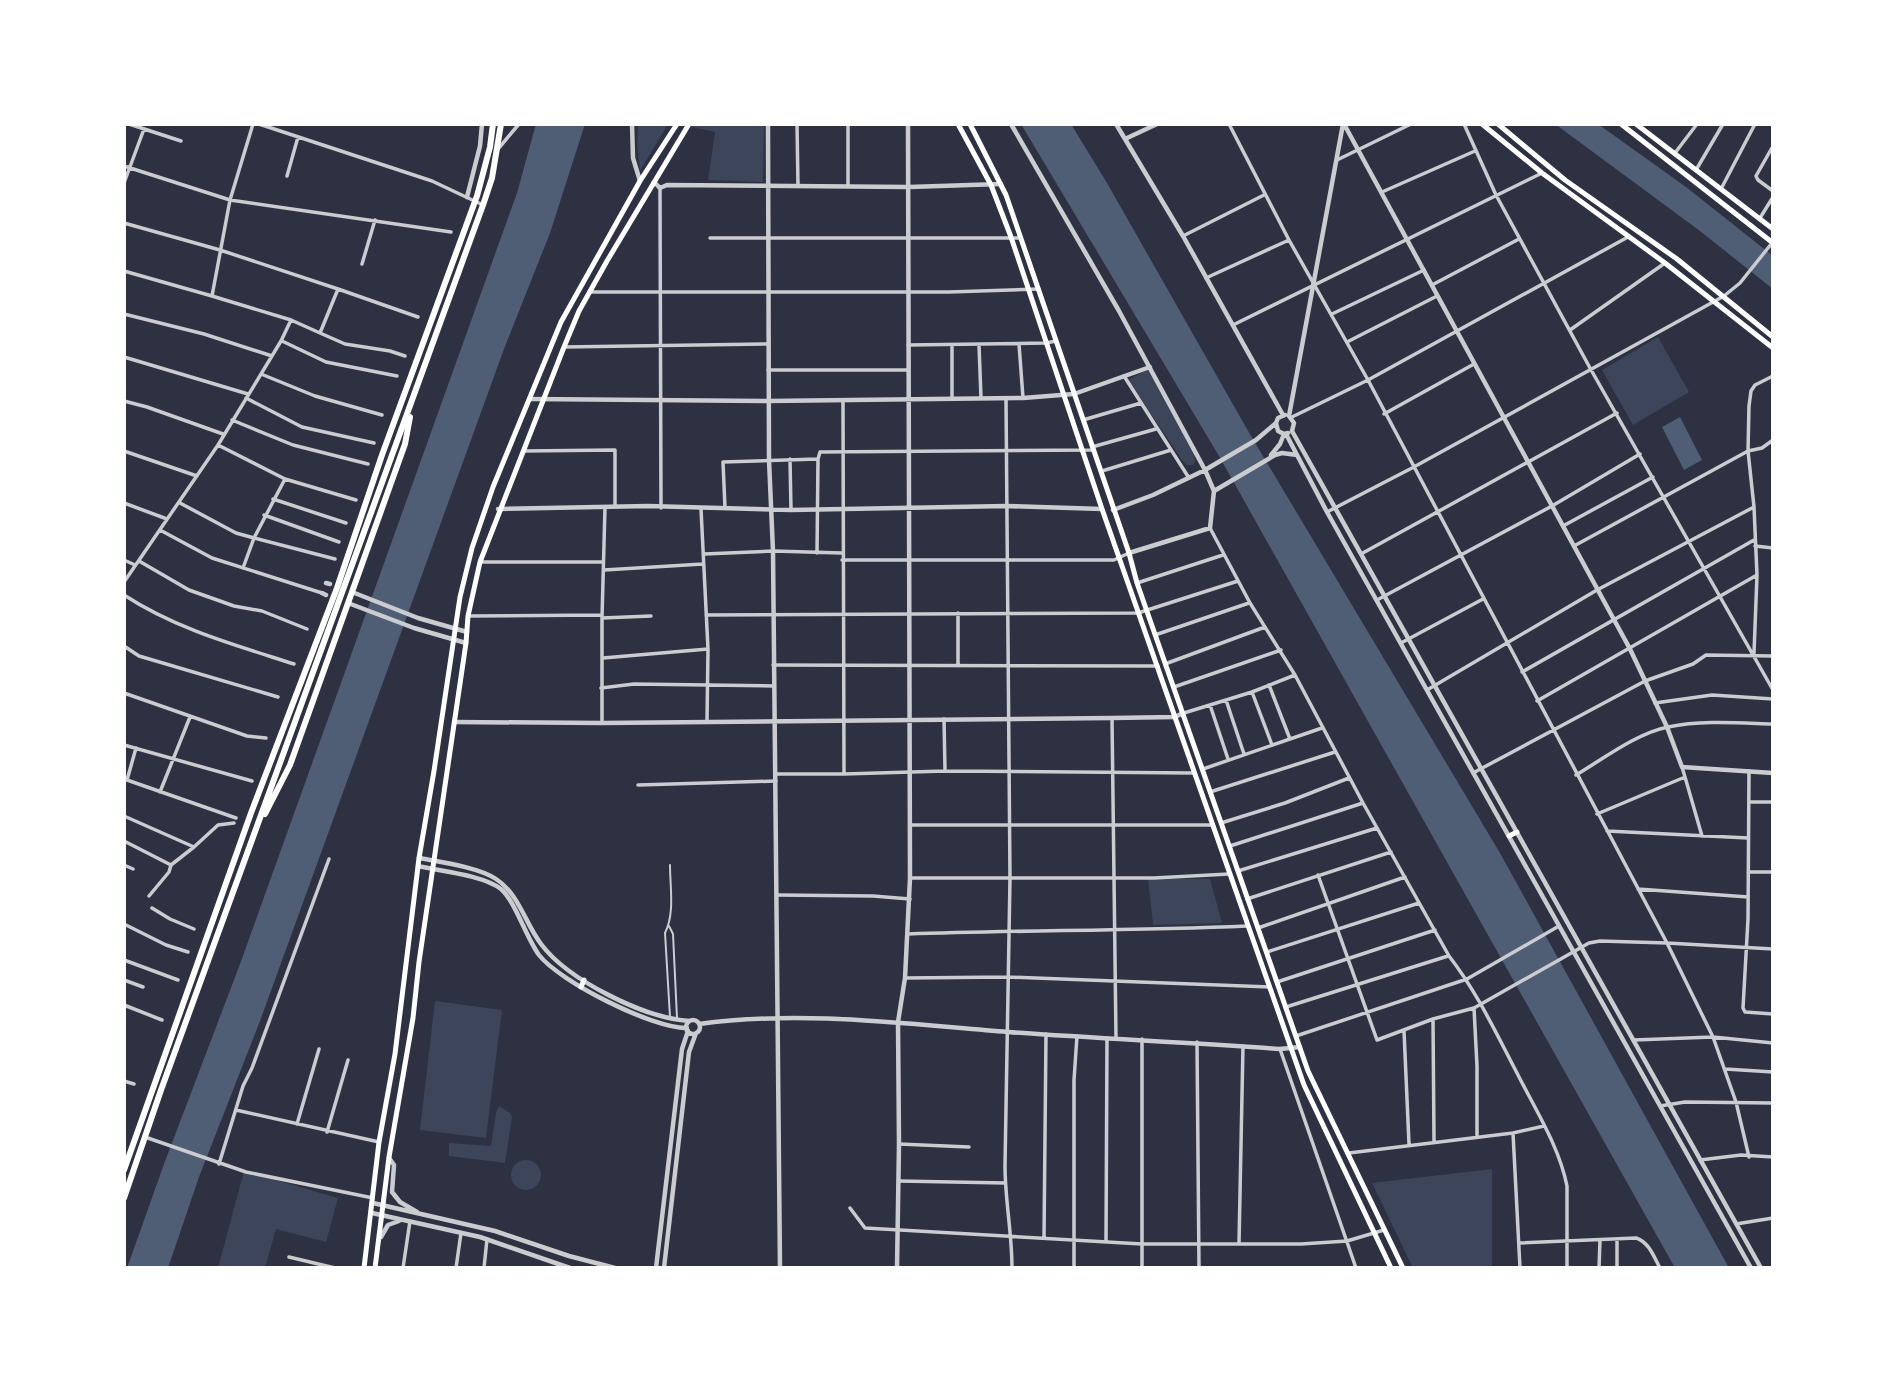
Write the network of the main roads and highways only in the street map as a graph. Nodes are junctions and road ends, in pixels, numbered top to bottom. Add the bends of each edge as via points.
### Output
1 (493, 124) edge
2 (501, 124) edge
3 (677, 124) edge
4 (689, 124) edge
5 (958, 124) edge
6 (970, 124) edge
7 (1482, 124) edge
8 (1498, 124) edge
9 (1621, 124) edge
10 (1636, 124) edge
11 (1773, 229) edge
12 (1772, 243) edge
13 (1773, 337) edge
14 (1773, 348) edge
15 (412, 405) junction
16 (256, 830) junction
17 (1517, 832) road end
18 (1509, 836) road end
19 (584, 980) road end
20 (581, 987) road end
21 (157, 1088) junction
22 (124, 1170) edge
23 (124, 1198) edge
24 (364, 1268) edge
25 (374, 1268) edge
26 (1391, 1268) edge
27 (1403, 1268) edge

1 - 21 highway via 485,173 337,588 271,757
2 - 15 highway via 492,178
3 - 24 main road via 561,322 472,548 460,597 419,858
4 - 25 main road via 590,292 564,346 480,562 468,616 414,1018
5 - 26 main road via 991,185 1011,237 1101,509 1304,1085
6 - 27 main road via 1002,184 1022,238 1137,583 1316,1091
7 - 14 main road
8 - 13 main road
9 - 12 main road
10 - 11 main road
15 - 16 highway
15 - 16 highway via 405,444 290,765
16 - 21 highway
17 - 18 main road
19 - 20 main road
21 - 22 highway
21 - 23 highway via 149,1138

